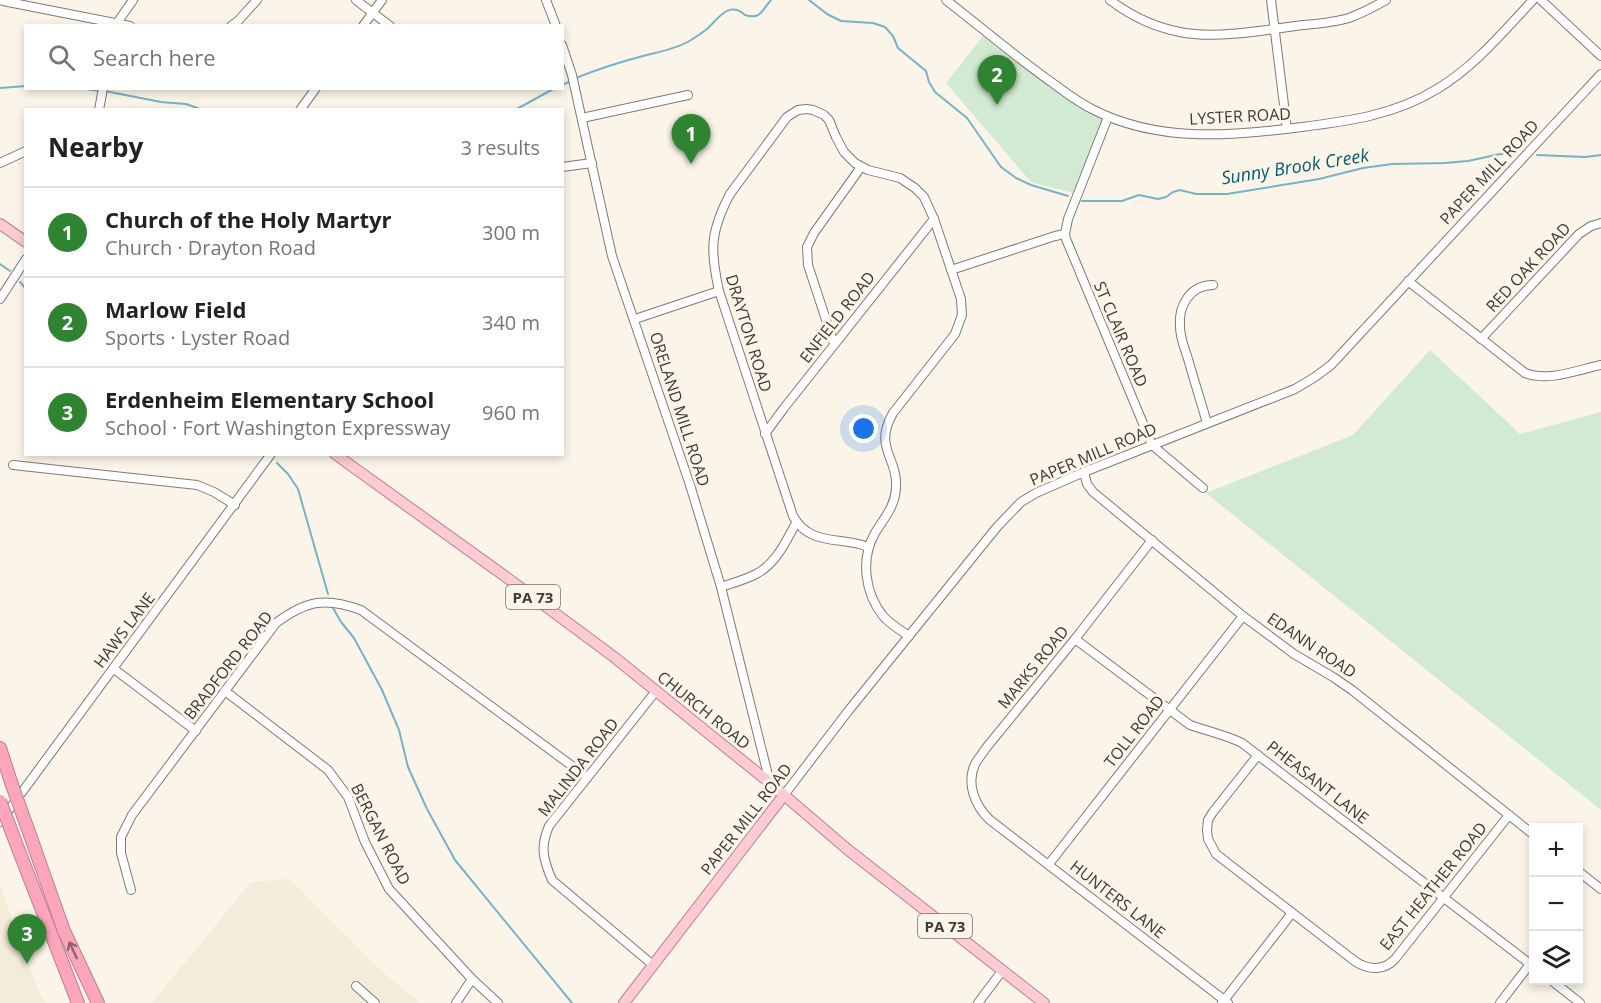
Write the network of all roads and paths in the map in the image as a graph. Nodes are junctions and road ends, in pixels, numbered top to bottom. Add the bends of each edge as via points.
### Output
1 (133, 0) edge
2 (257, 0) edge
3 (356, 0) edge
4 (382, 0) edge
5 (546, 0) edge
6 (946, 0) edge
7 (1110, 0) edge
8 (1271, 0) edge
9 (1386, 0) edge
10 (1533, 0) edge
11 (1541, 0) edge
12 (2, 2) edge
13 (373, 12) junction
14 (234, 23) edge
15 (116, 24) edge
16 (364, 24) edge
17 (388, 24) edge
18 (555, 24) edge
19 (1274, 29) junction
20 (564, 51) edge
21 (1601, 57) edge
22 (1601, 74) edge
23 (315, 90) edge
24 (102, 91) edge
25 (688, 95) dead end
26 (99, 108) edge
27 (301, 108) edge
28 (1108, 117) junction
29 (582, 118) junction
30 (1287, 129) junction
31 (24, 152) edge
32 (0, 163) edge
33 (592, 163) junction
34 (564, 167) edge
35 (861, 167) junction
36 (934, 219) junction
37 (1601, 223) edge
38 (0, 224) edge
39 (1065, 234) junction
40 (24, 241) edge
41 (24, 262) edge
42 (951, 270) junction
43 (1408, 281) junction
44 (1213, 285) dead end
45 (718, 291) junction
46 (0, 299) edge
47 (635, 319) junction
48 (1481, 339) junction
49 (834, 344) junction
50 (1601, 364) edge
51 (1207, 423) junction
52 (765, 434) junction
53 (1152, 446) junction
54 (271, 456) edge
55 (338, 456) edge
56 (13, 465) dead end
57 (1084, 472) junction
58 (1203, 488) dead end
59 (235, 505) junction
60 (796, 523) junction
61 (1152, 540) junction
62 (868, 547) junction
63 (721, 586) junction
64 (1243, 616) junction
65 (909, 636) junction
66 (1075, 639) junction
67 (114, 669) junction
68 (225, 691) junction
69 (657, 691) junction
70 (1169, 710) junction
71 (196, 731) junction
72 (0, 747) edge
73 (1258, 755) junction
74 (587, 777) junction
75 (770, 783) junction
76 (784, 795) junction
77 (0, 801) edge
78 (1509, 815) junction
79 (990, 820) joint
80 (0, 822) edge
81 (1529, 832) edge
82 (1049, 864) junction
83 (1583, 875) edge
84 (131, 890) dead end
85 (1601, 890) edge
86 (1443, 897) junction
87 (1292, 913) junction
88 (1529, 964) edge
89 (652, 965) junction
90 (1529, 969) edge
91 (1002, 971) junction
92 (472, 979) junction
93 (1556, 985) edge
94 (356, 987) dead end
95 (1225, 1002) edge
96 (80, 1003) edge
97 (98, 1003) edge
98 (375, 1003) edge
99 (456, 1003) edge
100 (498, 1003) edge
101 (624, 1003) edge
102 (978, 1003) edge
103 (1044, 1003) edge
104 (1500, 1003) edge
105 (1580, 1003) edge

1 - 15 street
2 - 14 street
3 - 13 street
4 - 13 street
5 - 18 street
6 - 28 street, LYSTER ROAD via 1045,78
7 - 19 street via 1135,17 1182,33 1210,35
8 - 19 street
9 - 19 street via 1338,21
10 - 30 street, LYSTER ROAD via 1469,66 1420,98 1364,118
11 - 21 street
12 - 15 street
13 - 16 street
13 - 17 street
19 - 30 street
20 - 29 street, ORELAND MILL ROAD
22 - 43 street, PAPER MILL ROAD
23 - 27 street
24 - 26 street
25 - 29 street
28 - 30 street, LYSTER ROAD via 1196,135
28 - 39 street
29 - 33 street, ORELAND MILL ROAD
31 - 32 street
33 - 34 street
33 - 47 street, ORELAND MILL ROAD via 612,256
35 - 36 street via 911,184 924,197
35 - 45 street, DRAYTON ROAD via 844,152 826,117 813,110 798,110 787,117 730,194 715,227 712,244
35 - 49 street via 807,247 808,265
36 - 42 street
36 - 49 street, ENFIELD ROAD
37 - 48 street, RED OAK ROAD via 1579,234
38 - 40 main road
39 - 42 street
39 - 53 street, ST CLAIR ROAD
41 - 46 street
42 - 62 street via 962,305 960,325 887,423 885,443 896,478 894,501
43 - 48 street
43 - 51 street, PAPER MILL ROAD via 1331,365 1315,377
44 - 51 street via 1202,285 1191,292 1180,316 1180,334
45 - 47 street
45 - 52 street, DRAYTON ROAD
47 - 63 street, ORELAND MILL ROAD
48 - 50 street via 1521,371 1534,376 1546,377
49 - 52 street, ENFIELD ROAD
51 - 53 street, PAPER MILL ROAD
52 - 60 street, DRAYTON ROAD
53 - 57 street, PAPER MILL ROAD
53 - 58 street
54 - 59 street, HAWS LANE
55 - 69 main road, CHURCH ROAD / PA 73
56 - 59 street via 197,485
57 - 61 street, EDANN ROAD via 1093,492
57 - 65 street, PAPER MILL ROAD via 1021,502
59 - 67 street, HAWS LANE
60 - 62 street via 823,539
60 - 63 street via 765,569
61 - 64 street, EDANN ROAD
61 - 66 street, MARKS ROAD
62 - 65 street via 870,594 889,622
63 - 75 street, ORELAND MILL ROAD
64 - 70 street, TOLL ROAD
64 - 78 street, EDANN ROAD via 1352,690
65 - 76 street, PAPER MILL ROAD
66 - 70 street, PHEASANT LANE
66 - 79 street, MARKS ROAD via 975,765 971,785 975,801
67 - 71 street
67 - 80 street, HAWS LANE
68 - 71 street, BRADFORD ROAD
68 - 74 street, BRADFORD ROAD via 276,623 315,603 344,604 361,610
68 - 92 street, BERGAN ROAD via 328,770 348,797 389,889
69 - 74 street, MALINDA ROAD
69 - 75 main road, CHURCH ROAD / PA 73
70 - 73 street, PHEASANT LANE via 1190,725 1237,740
70 - 82 street, TOLL ROAD
71 - 84 street, BRADFORD ROAD via 132,815 122,837 121,853
97 -> 72 highway, bridge via 64,931
73 - 86 street, PHEASANT LANE
73 - 87 street, EAST HEATHER ROAD via 1210,816 1208,839 1216,854
74 - 89 street, MALINDA ROAD via 549,826 544,837 544,862 552,880
75 - 76 main road, CHURCH ROAD / PA 73
76 - 89 main road, PAPER MILL ROAD
76 - 91 main road, CHURCH ROAD / PA 73
77 - 96 highway, bridge
78 - 81 street, EDANN ROAD
78 - 86 street, EAST HEATHER ROAD
79 - 82 street, HUNTERS LANE
82 - 95 street, HUNTERS LANE
83 - 85 street
86 - 87 street, EAST HEATHER ROAD via 1392,963 1377,968 1356,962
86 - 88 street, PHEASANT LANE
87 - 95 street
89 - 101 main road, PAPER MILL ROAD
90 - 104 street
91 - 102 street
91 - 103 main road, CHURCH ROAD / PA 73
92 - 99 street
92 - 100 street, BERGAN ROAD
93 - 105 street
94 - 98 street

